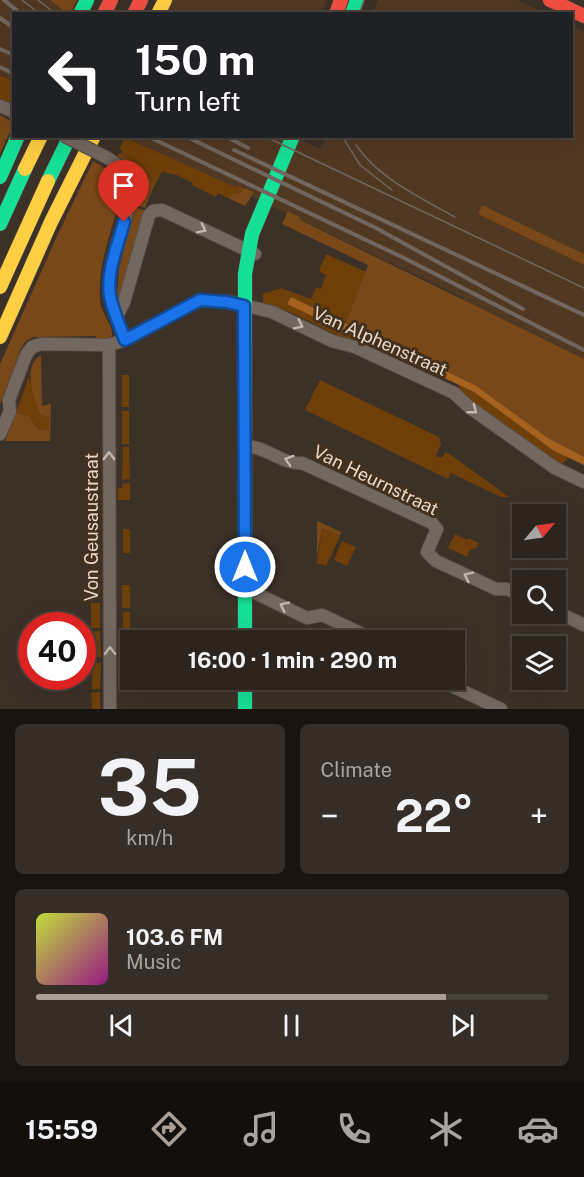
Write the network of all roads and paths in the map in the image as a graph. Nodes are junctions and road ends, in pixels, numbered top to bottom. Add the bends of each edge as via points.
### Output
1 (550, 0) edge
2 (584, 16) edge
3 (17, 138) edge
4 (40, 138) edge
5 (68, 138) edge
6 (69, 138) edge
7 (93, 138) edge
8 (292, 138) edge
9 (306, 138) edge
10 (0, 177) edge
11 (0, 224) edge
12 (252, 253) junction
13 (0, 287) edge
14 (244, 306) junction
15 (117, 316) junction
16 (0, 337) edge
17 (125, 340) junction
18 (109, 345) junction
19 (0, 434) edge
20 (245, 446) junction
21 (584, 482) edge
22 (245, 588) junction
23 (512, 591) edge
24 (566, 616) edge
25 (584, 625) edge
26 (245, 630) edge
27 (354, 630) edge
28 (245, 690) edge
29 (460, 690) edge
30 (110, 709) edge
31 (245, 709) edge
32 (501, 709) edge

1 - 2 main road
3 - 10 main road
4 - 11 main road
5 - 15 street, bridge via 119,167 126,177 128,204 109,284
6 - 13 main road
7 - 16 main road
8 - 12 main road via 252,234
9 - 12 main road
12 - 14 main road
15 -> 12 street via 153,211 162,210
14 - 17 street, Van Alphenstraat via 200,300
14 - 20 main road
14 -> 21 street, Van Alphenstraat via 272,312 332,341 355,346 454,393 555,468
15 - 17 street
17 - 18 street, Van Alphenstraat
18 - 19 street, Van Alphenstraat via 32,347 9,400 10,411
30 -> 18 street, Von Geusaustraat
20 - 22 main road
23 -> 20 street, Van Heurnstraat via 496,589 436,561 427,552 437,529 432,524 302,463 294,464 257,446
22 - 26 main road
27 -> 22 street via 322,615 307,618
24 - 25 street
28 - 31 main road
29 - 32 street

